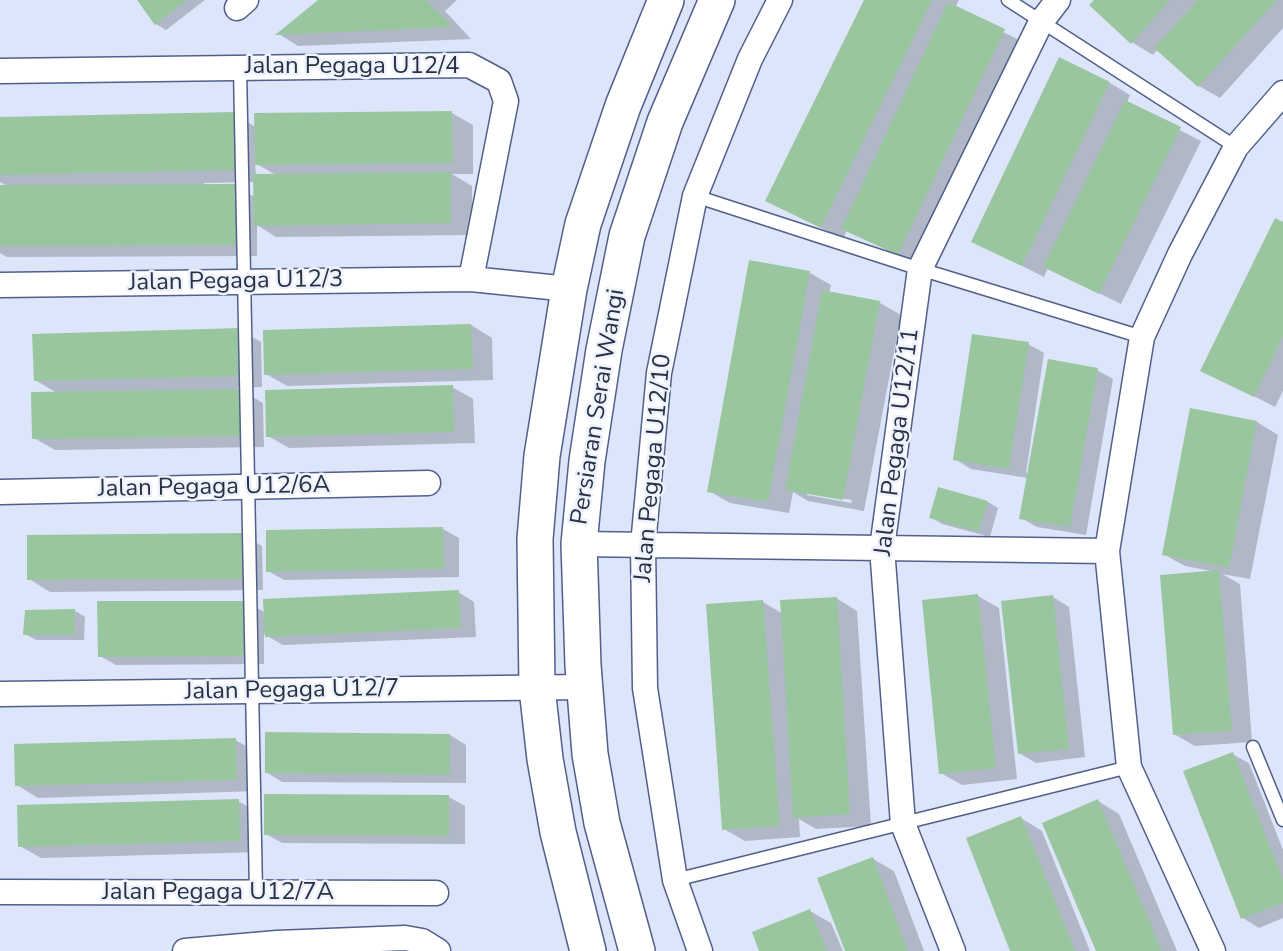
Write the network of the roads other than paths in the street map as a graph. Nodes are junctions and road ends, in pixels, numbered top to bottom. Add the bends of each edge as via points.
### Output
1 (666, 0) edge
2 (718, 0) edge
3 (780, 0) edge
4 (1008, 0) edge
5 (1058, 0) edge
6 (1041, 22) junction
7 (240, 68) junction
8 (0, 71) edge
9 (1283, 93) edge
10 (1236, 147) junction
11 (695, 196) junction
12 (920, 269) junction
13 (471, 279) junction
14 (246, 282) junction
15 (0, 285) edge
16 (569, 289) junction
17 (1142, 337) junction
18 (428, 483) dead end
19 (250, 487) junction
20 (0, 492) edge
21 (579, 544) junction
22 (643, 545) junction
23 (882, 548) junction
24 (1107, 551) junction
25 (584, 687) junction
26 (537, 688) junction
27 (253, 691) junction
28 (0, 694) edge
29 (1253, 747) dead end
30 (1129, 767) junction
31 (1283, 820) edge
32 (903, 824) junction
33 (675, 880) junction
34 (0, 892) edge
35 (256, 893) junction
36 (436, 893) dead end
37 (279, 947) edge
38 (185, 951) edge
39 (438, 951) edge
40 (588, 951) edge
41 (638, 951) edge
42 (700, 951) edge
43 (953, 951) edge
44 (1213, 951) edge

1 - 16 street, Persiaran Serai Wangi via 622,106 583,224
2 - 21 street, Persiaran Serai Wangi via 665,122 627,236 604,350
3 - 11 street, Jalan Pegaga U12/10 via 750,59
4 - 6 lane
5 - 6 street, Jalan Pegaga U12/11
6 - 10 lane
6 - 12 street, Jalan Pegaga U12/11
7 - 8 street, Jalan Pegaga U12/4
7 - 13 street, Jalan Pegaga U12/4 via 469,65 499,81 506,101
7 - 14 lane
9 - 10 street
10 - 17 street
11 - 12 lane
11 - 22 street, Jalan Pegaga U12/10 via 659,373
12 - 17 lane
12 - 23 street, Jalan Pegaga U12/11
13 - 14 street, Jalan Pegaga U12/3
13 - 16 street, Jalan Pegaga U12/3
14 - 15 street, Jalan Pegaga U12/3
14 - 19 lane
16 - 26 street, Persiaran Serai Wangi via 542,456 535,539
17 - 24 street
18 - 19 street, Jalan Pegaga U12/6A
19 - 20 street, Jalan Pegaga U12/6A
19 - 27 lane
21 - 22 street
21 - 25 street, Persiaran Serai Wangi
22 - 23 street
22 - 33 street, Jalan Pegaga U12/10 via 645,688
23 - 24 street
23 - 32 street, Jalan Pegaga U12/11
24 - 30 street
25 - 26 street, Jalan Pegaga U12/7
25 - 41 street, Persiaran Serai Wangi via 602,823
26 - 27 street, Jalan Pegaga U12/7
26 - 40 street, Persiaran Serai Wangi via 558,832
27 - 28 street, Jalan Pegaga U12/7
27 - 35 lane
29 - 31 lane
30 - 32 lane
30 - 44 street
32 - 33 lane
32 - 43 street, Jalan Pegaga U12/11
33 - 42 street, Jalan Pegaga U12/10
34 - 35 street, Jalan Pegaga U12/7A
35 - 36 street, Jalan Pegaga U12/7A
37 - 38 street
37 - 39 street via 405,938 422,940

